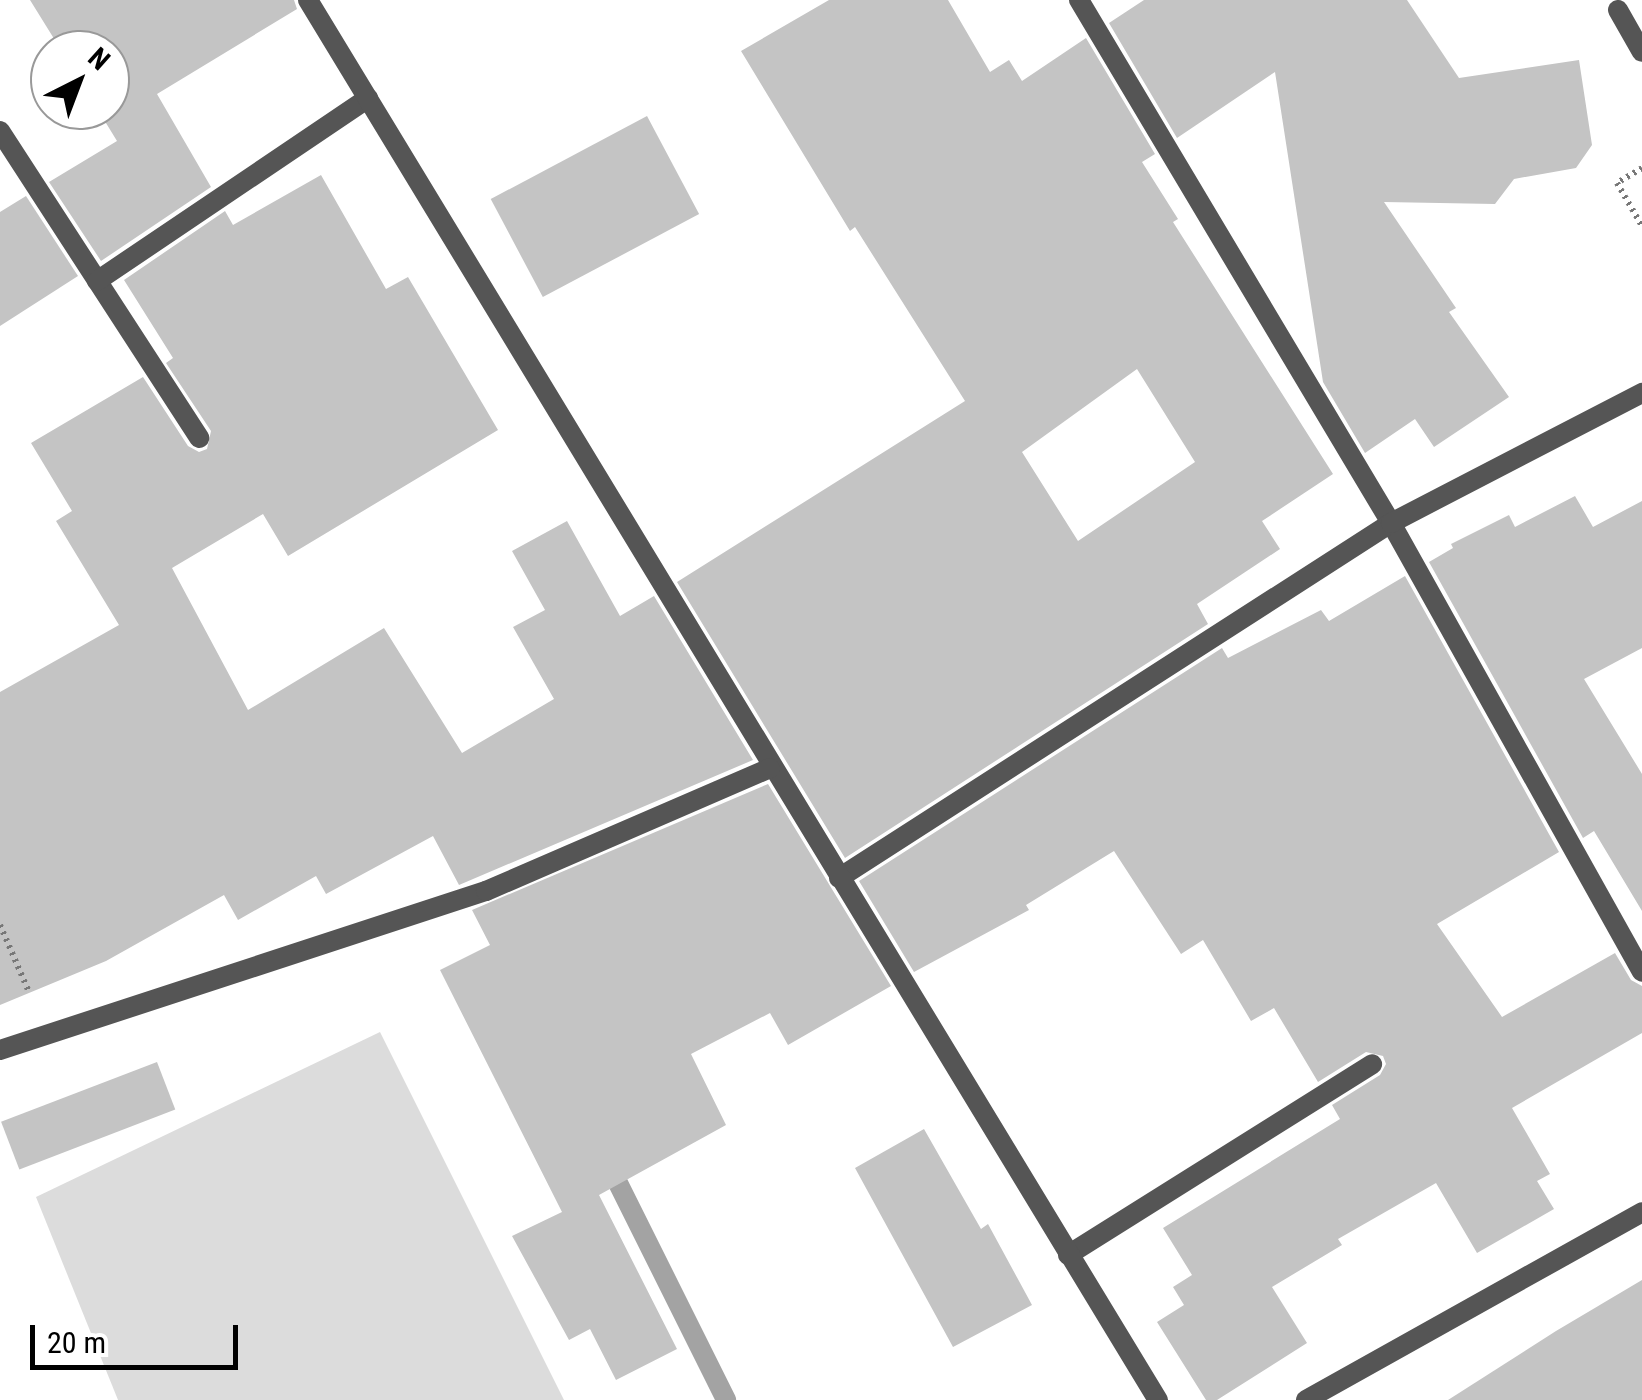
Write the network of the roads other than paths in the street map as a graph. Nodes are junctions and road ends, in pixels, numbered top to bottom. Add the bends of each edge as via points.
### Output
1 (308, 0) edge
2 (1079, 0) edge
3 (1623, 3) edge
4 (1642, 52) edge
5 (368, 98) junction
6 (0, 131) edge
7 (98, 282) junction
8 (1642, 392) edge
9 (199, 438) dead end
10 (1390, 523) junction
11 (770, 768) junction
12 (839, 878) junction
13 (1642, 972) edge
14 (0, 1050) edge
15 (1372, 1064) dead end
16 (1642, 1212) edge
17 (1068, 1254) junction
18 (1158, 1400) edge
19 (1306, 1400) edge

1 - 5 street
2 - 10 street
3 - 4 street
5 - 7 street
5 - 11 street
6 - 7 street
7 - 9 street
8 - 10 street
10 - 12 street
10 - 13 street
11 - 12 street
11 - 14 street via 486,891
12 - 17 street
15 - 17 street
16 - 19 street
17 - 18 street

